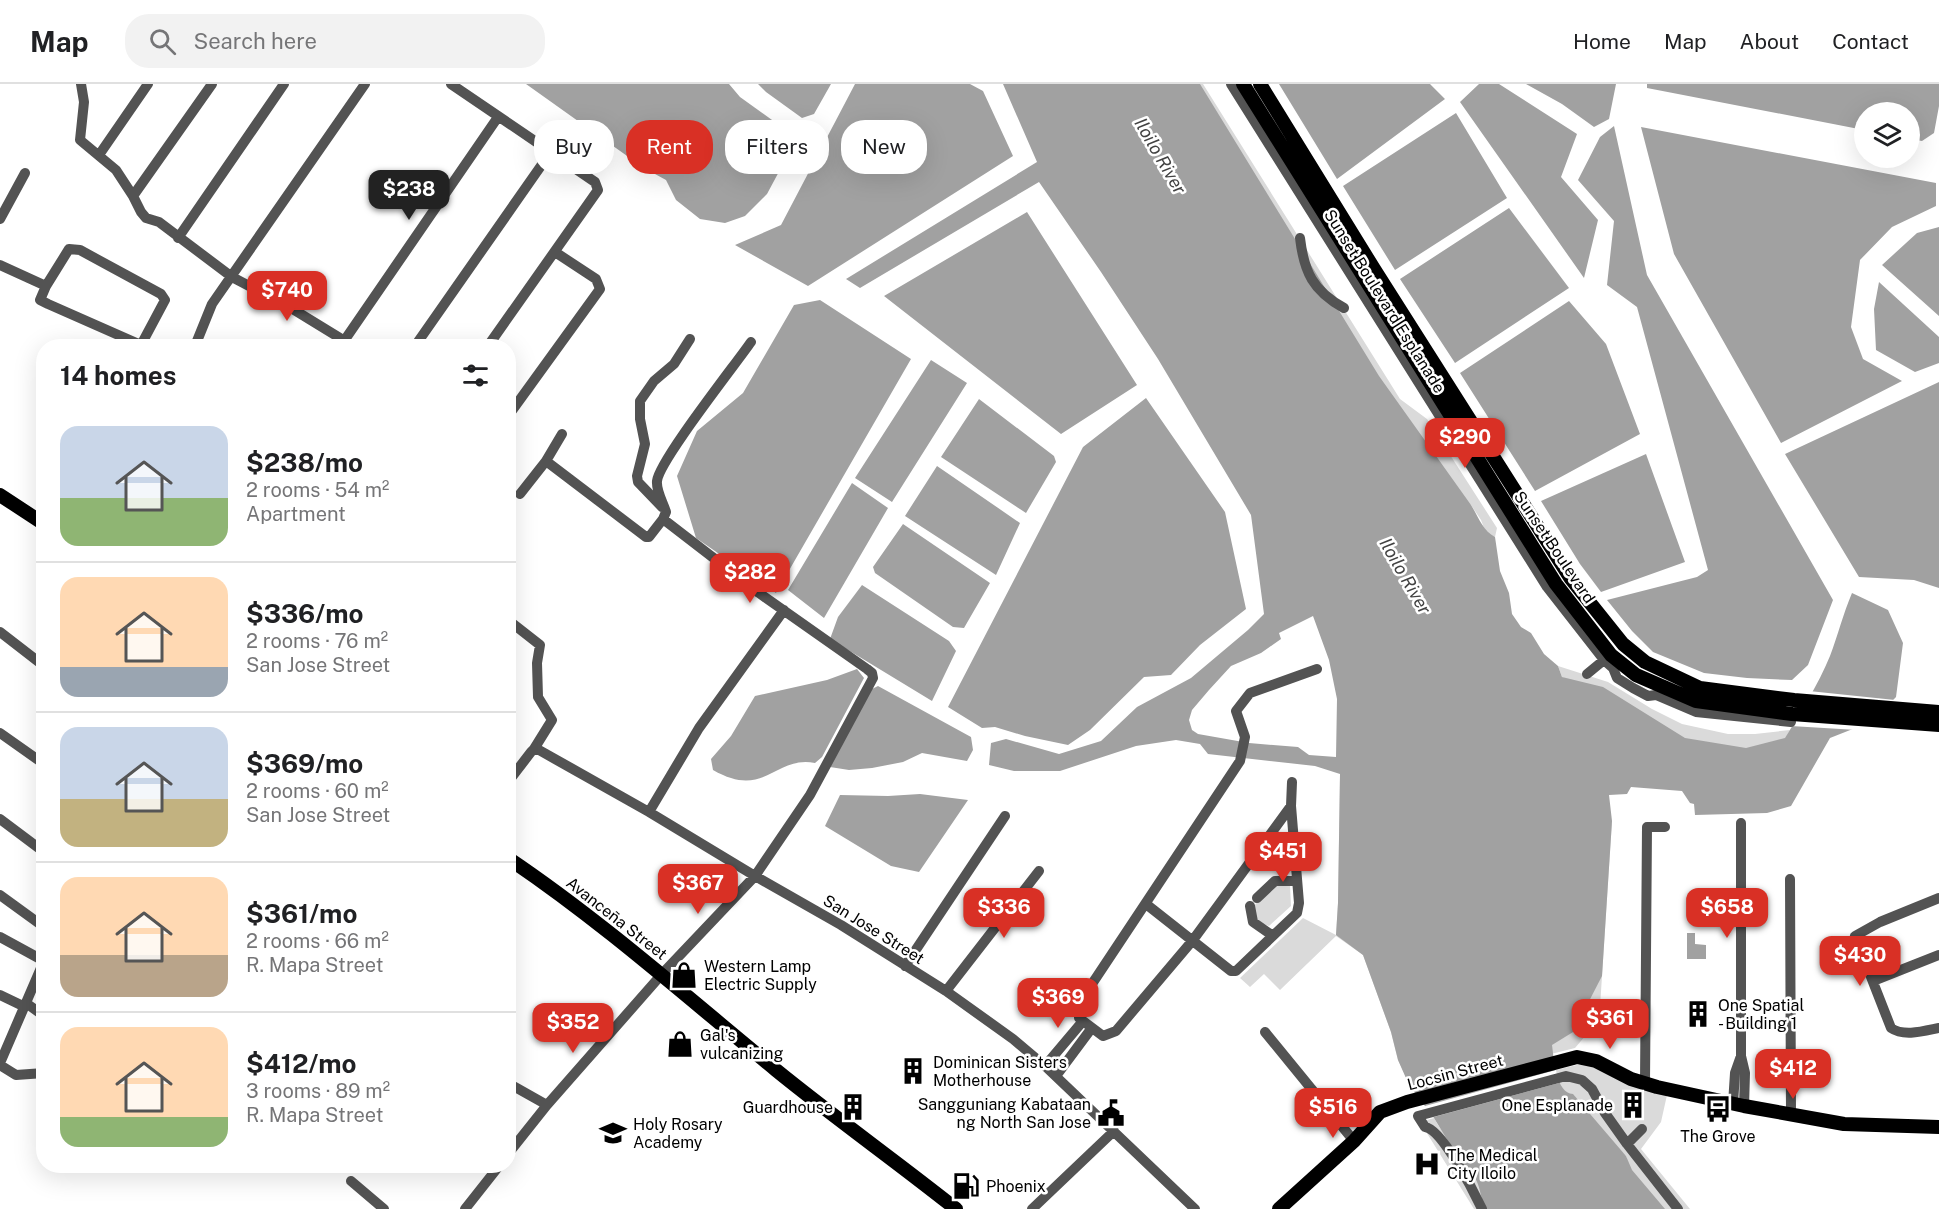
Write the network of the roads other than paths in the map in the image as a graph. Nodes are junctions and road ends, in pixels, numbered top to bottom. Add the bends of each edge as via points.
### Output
1 (81, 84) edge
2 (148, 84) edge
3 (212, 84) edge
4 (284, 84) edge
5 (365, 84) edge
6 (450, 84) edge
7 (1232, 84) edge
8 (1243, 84) edge
9 (1260, 84) edge
10 (498, 117) junction
11 (534, 142) edge
12 (99, 155) junction
13 (25, 173) dead end
14 (535, 174) edge
15 (582, 174) edge
16 (133, 196) junction
17 (0, 219) edge
18 (178, 238) junction
19 (1300, 238) dead end
20 (1355, 251) junction
21 (555, 252) junction
22 (0, 265) edge
23 (232, 277) junction
24 (45, 286) junction
25 (1344, 308) dead end
26 (126, 339) edge
27 (146, 339) edge
28 (198, 339) edge
29 (341, 339) edge
30 (352, 339) edge
31 (421, 339) edge
32 (493, 339) edge
33 (690, 339) dead end
34 (751, 342) dead end
35 (516, 405) edge
36 (562, 435) dead end
37 (546, 461) junction
38 (520, 494) dead end
39 (0, 495) edge
40 (664, 516) junction
41 (36, 519) edge
42 (784, 610) junction
43 (516, 626) edge
44 (0, 632) edge
45 (36, 660) edge
46 (1604, 660) junction
47 (1317, 669) dead end
48 (1587, 674) dead end
49 (1792, 712) junction
50 (1939, 712) edge
51 (1892, 716) junction
52 (1939, 725) edge
53 (0, 734) edge
54 (534, 749) junction
55 (36, 759) edge
56 (516, 772) edge
57 (1292, 782) dead end
58 (1290, 806) junction
59 (649, 812) junction
60 (1005, 816) dead end
61 (0, 819) edge
62 (1741, 823) dead end
63 (1665, 827) dead end
64 (36, 846) edge
65 (516, 863) edge
66 (1039, 871) dead end
67 (755, 876) junction
68 (1790, 879) dead end
69 (1297, 880) junction
70 (0, 895) edge
71 (1939, 898) edge
72 (1146, 904) junction
73 (36, 920) edge
74 (1273, 936) junction
75 (0, 937) edge
76 (1193, 940) junction
77 (1939, 955) edge
78 (36, 957) edge
79 (905, 966) junction
80 (662, 974) junction
81 (36, 979) edge
82 (1873, 981) junction
83 (946, 991) junction
84 (0, 995) edge
85 (24, 1005) junction
86 (36, 1012) edge
87 (1087, 1025) junction
88 (1939, 1028) edge
89 (1265, 1032) dead end
90 (0, 1064) edge
91 (1045, 1065) junction
92 (36, 1074) edge
93 (1056, 1076) junction
94 (1645, 1083) junction
95 (516, 1088) edge
96 (547, 1105) junction
97 (1738, 1105) junction
98 (1791, 1116) junction
99 (1939, 1127) edge
100 (1642, 1129) dead end
101 (1114, 1131) junction
102 (1354, 1141) junction
103 (516, 1144) edge
104 (1627, 1144) junction
105 (493, 1173) edge
106 (351, 1181) dead end
107 (949, 1207) edge
108 (384, 1209) edge
109 (465, 1209) edge
110 (1032, 1209) edge
111 (1195, 1209) edge
112 (1279, 1209) edge
113 (1482, 1209) edge
114 (1678, 1209) edge

1 - 12 street via 84,102 80,140
2 - 12 street
3 - 16 street
4 - 18 street
5 - 23 street
6 - 10 street
7 - 46 street, Sunset Boulevard Esplanade via 1547,587
8 - 20 main road, Sunset Boulevard
9 - 20 main road, Sunset Boulevard
10 - 11 street
10 - 30 street
12 - 16 street via 116,170
13 - 17 street
14 - 31 street
15 - 21 street via 598,190
16 - 18 street via 146,218 159,222
18 - 23 street
19 - 25 street via 1314,285
20 - 49 main road, Sunset Boulevard via 1556,584 1611,655 1636,675 1696,701
21 - 32 street
21 - 35 street via 596,279 600,289
22 - 24 street
23 - 28 street via 212,304
23 - 29 street
24 - 26 street via 40,300
24 - 27 street via 69,249 76,249 161,294 165,300
33 - 40 street via 674,364 654,381 640,401 645,444 638,482
34 - 40 street via 658,474 657,489
36 - 37 street
37 - 38 street
37 - 40 street via 646,537
39 - 41 main road
40 - 42 street
42 - 59 street via 699,728
42 - 67 street via 867,669 873,678 810,795
43 - 54 street via 540,645 538,697 552,720
44 - 45 street
46 - 48 street
46 - 49 street, Sunset Boulevard Esplanade via 1617,678 1633,688 1696,712
47 - 72 street via 1250,693 1236,711 1245,737 1240,761
49 - 51 main road, Sunset Boulevard
50 - 51 main road
51 - 52 main road
53 - 55 street
54 - 56 street
54 - 59 street, San Jose Street
57 - 58 street
58 - 69 street
58 - 76 street
59 - 67 street, San Jose Street
60 - 79 street
61 - 64 street
62 - 97 street via 1745,1073
63 - 94 street via 1647,827
65 - 80 main road, Avanceña Street
66 - 83 street
67 - 79 street, San Jose Street
67 - 80 street
68 - 98 street
69 - 74 street via 1297,913
69 - 74 street via 1275,881 1253,902 1253,922
70 - 73 street
71 - 82 street via 1856,936
72 - 76 street
72 - 87 street via 1080,1002 1079,1018
74 - 76 street via 1236,971
75 - 78 street
76 - 87 street via 1116,1031 1103,1036
77 - 82 street
79 - 83 street, San Jose Street
80 - 96 street
80 - 107 main road, Avanceña Street
81 - 85 street
82 - 88 street via 1891,1028 1898,1032
83 - 91 street, San Jose Street
84 - 85 street
85 - 86 street
85 - 90 street
87 - 91 street
87 - 93 street
89 - 102 street
90 - 92 street via 16,1075
91 - 93 street, San Jose Street
93 - 101 street, San Jose Street
94 - 97 main road
94 - 102 main road, Locsin Street via 1596,1061 1570,1058 1380,1112
95 - 96 street
96 - 103 street
97 - 98 main road
98 - 99 main road via 1844,1124
100 - 104 street
101 - 110 street
101 - 111 street, San Jose Street
102 - 112 main road, Locsin Street
104 - 113 street via 1588,1084 1573,1077 1558,1077 1422,1115 1425,1127 1437,1133
104 - 114 street
105 - 109 street
106 - 108 street

